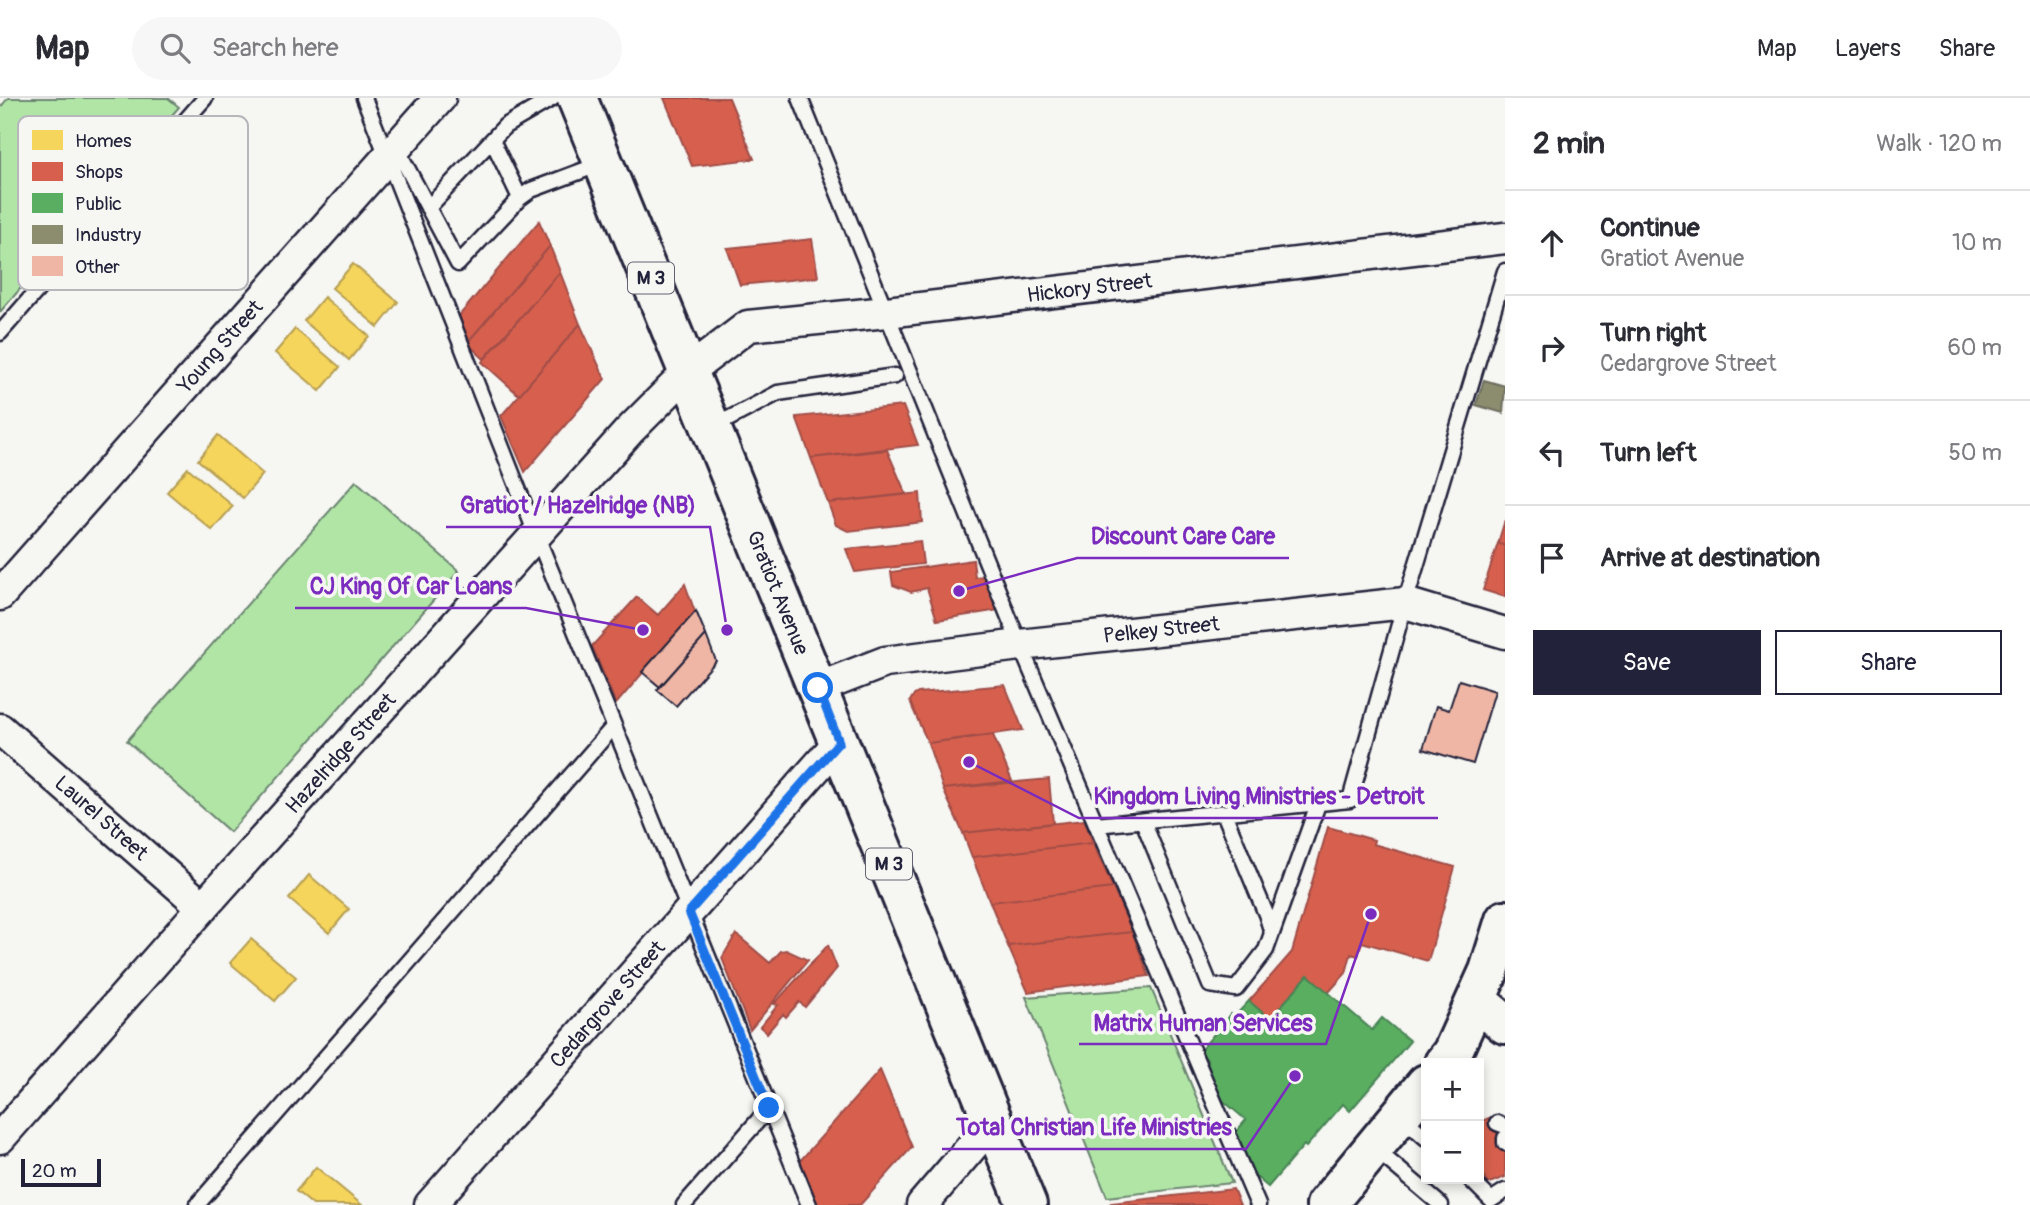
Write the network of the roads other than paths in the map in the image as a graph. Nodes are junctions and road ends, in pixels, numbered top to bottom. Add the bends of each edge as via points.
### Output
1 (205, 98) edge
2 (364, 98) edge
3 (440, 98) edge
4 (553, 98) edge
5 (577, 98) edge
6 (800, 98) edge
7 (189, 116) edge
8 (492, 139) junction
9 (392, 151) junction
10 (604, 163) junction
11 (520, 198) junction
12 (428, 208) junction
13 (1505, 238) edge
14 (1505, 271) edge
15 (38, 290) edge
16 (887, 312) junction
17 (0, 333) edge
18 (689, 372) junction
19 (895, 376) dead end
20 (712, 428) junction
21 (536, 534) junction
22 (0, 595) edge
23 (1405, 603) junction
24 (1505, 633) edge
25 (1020, 645) junction
26 (818, 688) junction
27 (614, 726) junction
28 (0, 729) edge
29 (839, 742) junction
30 (1318, 804) junction
31 (1224, 813) junction
32 (1143, 821) junction
33 (1096, 825) junction
34 (203, 907) junction
35 (689, 912) junction
36 (1505, 919) edge
37 (1272, 933) junction
38 (1476, 1000) junction
39 (1505, 1024) edge
40 (1448, 1058) edge
41 (1421, 1101) edge
42 (769, 1108) junction
43 (993, 1122) junction
44 (1413, 1127) edge
45 (0, 1138) edge
46 (1374, 1148) junction
47 (1475, 1184) edge
48 (1505, 1191) edge
49 (197, 1205) edge
50 (430, 1205) edge
51 (684, 1205) edge
52 (809, 1205) edge
53 (922, 1205) edge
54 (1027, 1205) edge
55 (1258, 1205) edge
56 (1326, 1205) edge
57 (1441, 1205) edge

1 - 7 lane
2 - 9 lane
3 - 9 street, Young Street
4 - 8 lane via 505,126
5 - 10 main road, Gratiot Avenue / M 3
6 - 16 lane
8 - 11 lane
8 - 12 lane
9 - 12 lane
9 - 21 lane
9 - 22 street, Young Street
10 - 11 lane
10 - 18 main road, Gratiot Avenue / M 3
11 - 12 lane via 458,264
13 - 16 street, Hickory Street
14 - 23 lane
15 - 17 lane
16 - 18 street, Hickory Street via 748,326
16 - 25 lane
18 - 20 main road, Gratiot Avenue / M 3
18 - 21 street, Hazelridge Street
19 - 20 lane via 778,393
20 - 26 main road, Gratiot Avenue / M 3
21 - 27 lane
21 - 34 street, Hazelridge Street
23 - 24 street, Pelkey Street
23 - 25 street, Pelkey Street
23 - 30 lane via 1350,800
25 - 26 street, Pelkey Street via 885,662
25 - 33 lane
26 - 29 main road, Gratiot Avenue / M 3
27 - 35 lane
27 - 49 lane
28 - 34 street, Laurel Street
29 - 35 street, Cedargrove Street
29 - 43 main road, Gratiot Avenue / M 3
30 - 31 lane
30 - 37 lane
31 - 32 lane
31 - 37 lane
32 - 33 lane
32 - 37 lane via 1210,985 1236,989 1266,950
33 - 55 lane
34 - 45 street, Hazelridge Street
35 - 42 lane
35 - 50 street, Cedargrove Street
36 - 38 main road
38 - 39 main road
38 - 40 main road
41 - 44 main road
42 - 51 lane
42 - 52 lane
43 - 53 street
43 - 54 main road, Gratiot Avenue / M 3
44 - 46 main road
46 - 56 main road
46 - 57 lane
47 - 48 lane via 1491,1200

